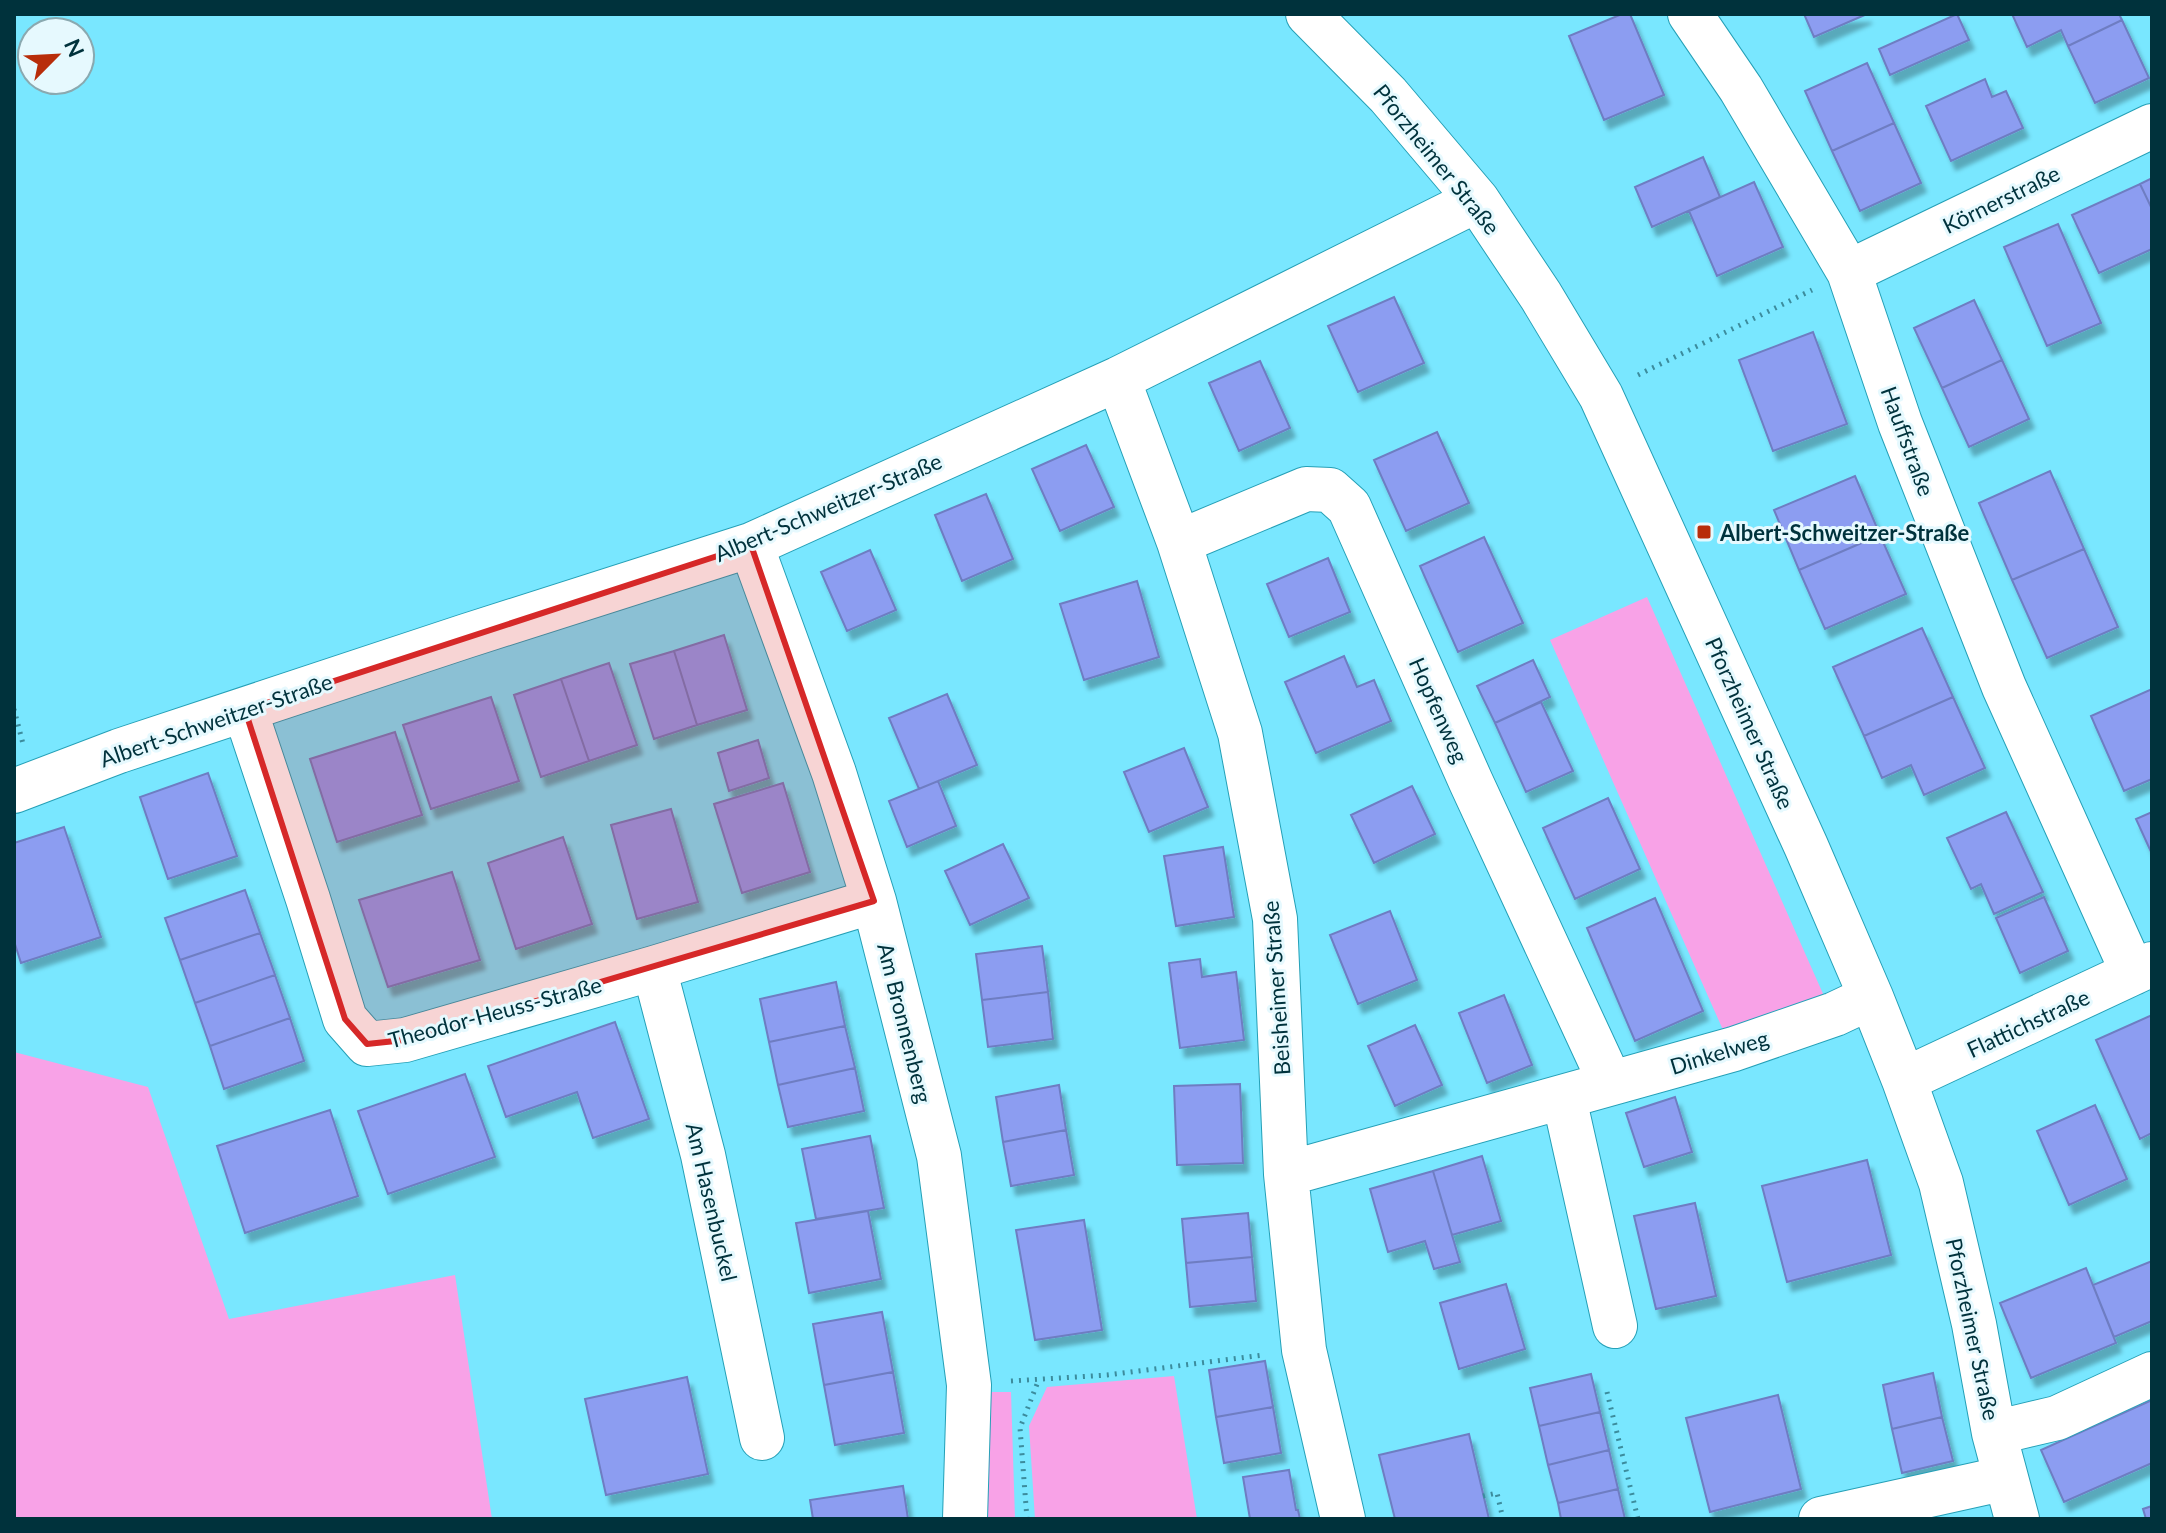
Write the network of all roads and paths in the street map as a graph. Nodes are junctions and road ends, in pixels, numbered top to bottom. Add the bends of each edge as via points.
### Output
1 (1308, 14) edge
2 (1690, 14) edge
3 (2152, 126) edge
4 (1477, 200) junction
5 (1849, 272) junction
6 (1118, 379) junction
7 (1601, 396) junction
8 (1179, 542) junction
9 (751, 545) junction
10 (245, 710) junction
11 (14, 791) edge
12 (874, 901) junction
13 (654, 968) junction
14 (2143, 968) edge
15 (1871, 997) junction
16 (1904, 1080) junction
17 (1610, 1082) junction
18 (1564, 1098) junction
19 (1286, 1174) junction
20 (1615, 1326) dead end
21 (1304, 1350) junction
22 (2152, 1374) edge
23 (1039, 1379) junction
24 (969, 1385) junction
25 (1607, 1392) dead end
26 (1994, 1433) junction
27 (762, 1438) dead end
28 (1483, 1496) dead end
29 (2011, 1498) edge
30 (965, 1519) edge
31 (1027, 1519) edge
32 (1343, 1519) edge
33 (1503, 1519) edge
34 (1638, 1519) edge
35 (1821, 1519) edge

1 - 4 street, Pforzheimer Straße via 1388,95
2 - 5 street, Hauffstraße via 1741,89
3 - 5 street, Körnerstraße
4 - 6 street, Albert-Schweitzer-Straße
4 - 7 street, Pforzheimer Straße
5 - 7 path
5 - 14 street, Hauffstraße via 1900,423 2004,687
6 - 8 street, Beisheimer Straße
6 - 9 street, Albert-Schweitzer-Straße
7 - 15 street, Pforzheimer Straße
8 - 17 street, Hopfenweg via 1306,489 1330,490 1349,507
8 - 19 street, Beisheimer Straße via 1240,733 1275,919
9 - 10 street, Albert-Schweitzer-Straße
9 - 12 street, Am Bronnenberg
10 - 11 street, Albert-Schweitzer-Straße
10 - 13 street, Theodor-Heuss-Straße via 345,1019 367,1044 405,1040
12 - 13 street, Theodor-Heuss-Straße
12 - 24 street, Am Bronnenberg via 939,1156
13 - 27 street, Am Hasenbuckel via 703,1155
14 - 16 street, Flattichstraße
15 - 16 street, Pforzheimer Straße
15 - 17 street, Dinkelweg via 1734,1049
16 - 26 street, Pforzheimer Straße via 1941,1183
17 - 18 street, Dinkelweg
18 - 19 street, Dinkelweg
18 - 20 street
19 - 21 street, Beisheimer Straße
21 - 23 path
21 - 32 street, Beisheimer Straße
22 - 26 street via 2057,1418
23 - 24 path
23 - 31 path via 1020,1428
24 - 30 street, Am Bronnenberg
25 - 34 path
26 - 29 street, Pforzheimer Straße
28 - 33 path via 1497,1493
29 - 35 street

